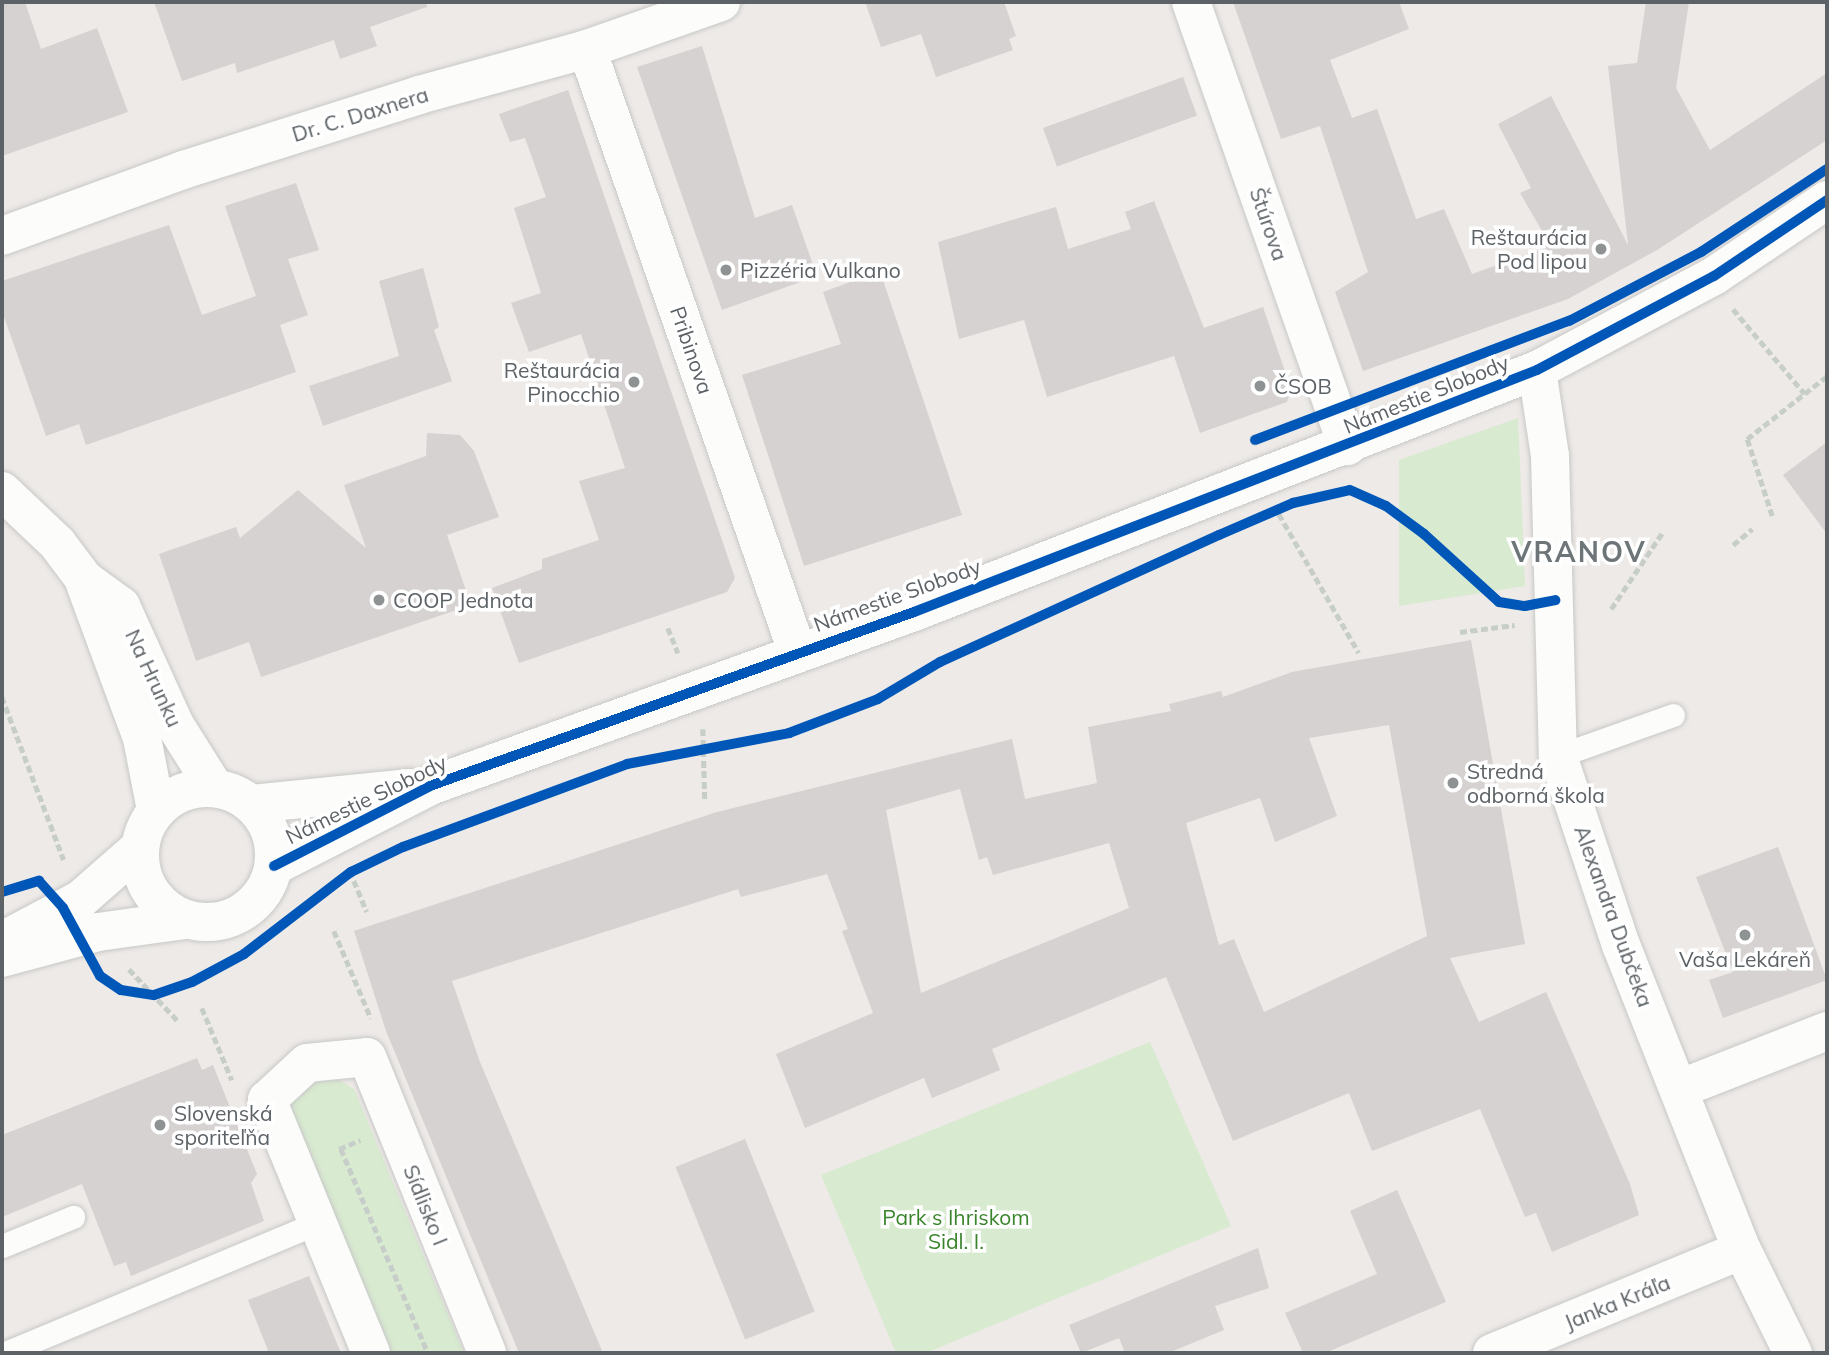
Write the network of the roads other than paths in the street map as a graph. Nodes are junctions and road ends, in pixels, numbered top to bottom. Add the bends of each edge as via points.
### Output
1 (721, 2) edge
2 (1191, 2) edge
3 (587, 49) junction
4 (1827, 200) edge
5 (2, 236) edge
6 (1537, 370) junction
7 (1347, 446) junction
8 (2, 491) edge
9 (83, 579) junction
10 (797, 651) junction
11 (1673, 715) dead end
12 (1558, 756) junction
13 (430, 786) junction
14 (214, 787) junction
15 (252, 804) junction
16 (156, 810) junction
17 (139, 848) junction
18 (274, 866) junction
19 (186, 920) junction
20 (2, 941) edge
21 (2, 958) edge
22 (1827, 1031) edge
23 (1679, 1089) junction
24 (72, 1217) dead end
25 (318, 1223) junction
26 (2, 1246) edge
27 (1741, 1250) junction
28 (5, 1353) edge
29 (371, 1353) edge
30 (487, 1353) edge
31 (1492, 1353) edge
32 (1793, 1353) edge

1 - 3 street, Dr. C. Daxnera
2 - 7 street, Štúrova
3 - 5 street, Dr. C. Daxnera via 419,95 183,170
3 - 10 street, Pribinova
4 - 6 street, Námestie Slobody via 1714,276
6 - 7 street, Námestie Slobody
6 - 12 street, Alexandra Dubčeka via 1550,456
7 - 10 street, Námestie Slobody via 1281,499
8 - 9 street, Na Hrunku via 57,543
9 - 14 street, Na Hrunku via 121,606 175,725
9 - 16 street, Na Hrunku via 142,738
10 - 13 street, Námestie Slobody
11 - 12 lane
12 - 23 street, Alexandra Dubčeka via 1621,945
13 - 15 street, Námestie Slobody
13 - 18 street, Námestie Slobody
14 - 15 street
14 - 16 street via 173,796
15 - 18 street via 274,842
16 - 17 street
17 - 19 street via 149,891 165,909
17 - 20 street via 81,899
18 - 19 street via 266,888 232,919
19 - 21 street via 98,932
22 - 23 street
23 - 27 street, Alexandra Dubčeka
24 - 26 lane
25 - 28 lane via 219,1268
25 - 29 street
25 - 30 street, Sídlisko I via 267,1100 307,1063 369,1039 394,1125
27 - 31 street, Janka Kráľa
27 - 32 street, Alexandra Dubčeka

